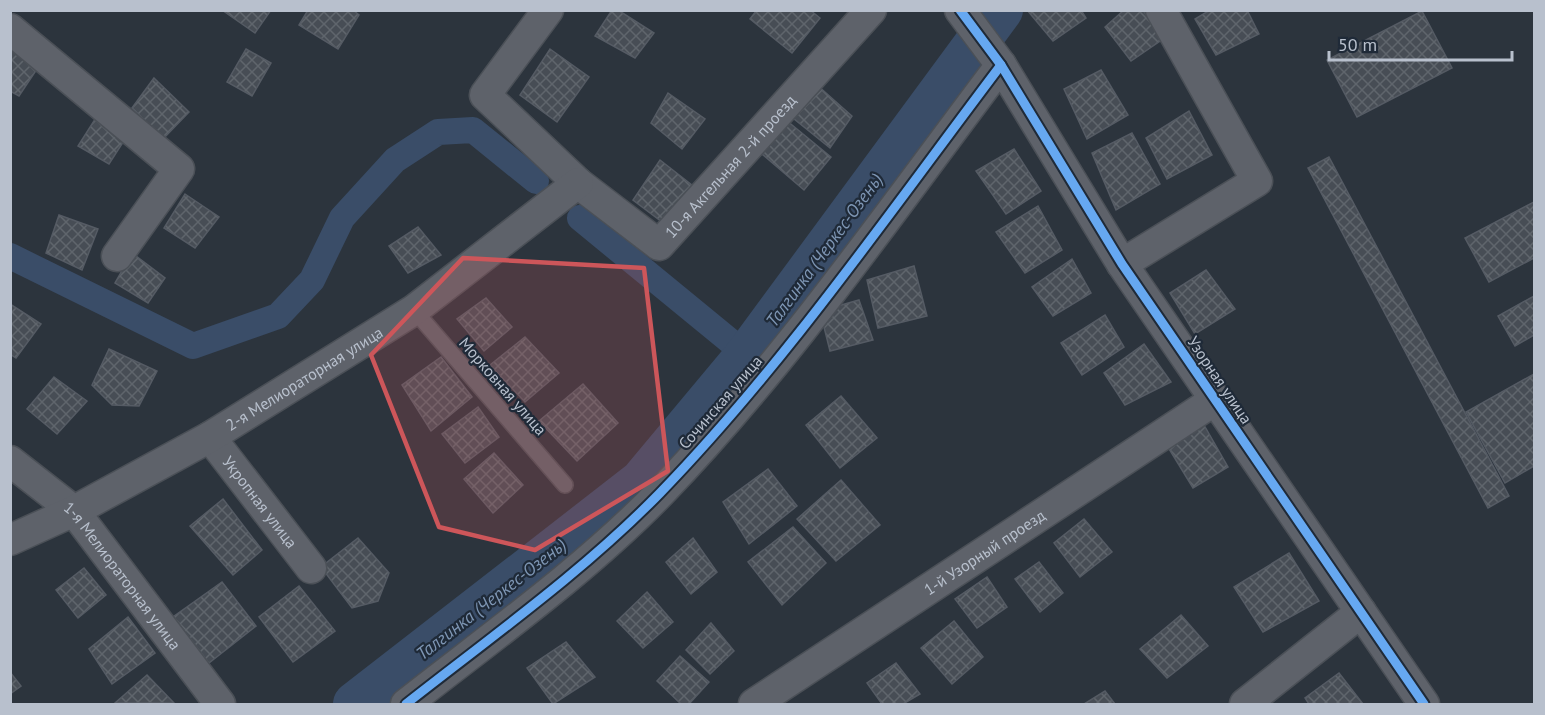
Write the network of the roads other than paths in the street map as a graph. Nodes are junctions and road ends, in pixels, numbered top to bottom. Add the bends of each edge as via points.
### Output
1 (548, 10) edge
2 (871, 10) edge
3 (960, 10) edge
4 (1161, 10) edge
5 (10, 29) edge
6 (1001, 65) junction
7 (578, 183) junction
8 (117, 256) dead end
9 (1122, 264) junction
10 (414, 310) junction
11 (1215, 400) junction
12 (210, 437) junction
13 (10, 461) edge
14 (565, 485) dead end
15 (75, 511) junction
16 (10, 540) edge
17 (311, 568) dead end
18 (1361, 612) junction
19 (220, 705) edge
20 (406, 705) edge
21 (754, 705) edge
22 (1245, 705) edge
23 (1424, 705) edge

1 - 7 street via 486,95
2 - 7 street, 10-я Акгельная 2-й проезд via 659,245
3 - 6 street, Узорная улица
4 - 9 street via 1257,181
5 - 8 street via 180,169
6 - 9 street, Узорная улица
6 - 20 street, Сочинская улица via 751,393 659,495 573,573
7 - 10 street, 2-я Мелиораторная улица
9 - 11 street, Узорная улица
10 - 12 street, 2-я Мелиораторная улица
10 - 14 lane, Морковная улица
11 - 18 street, Узорная улица
11 - 21 street, 1-й Узорный проезд
12 - 15 street, 2-я Мелиораторная улица
12 - 17 street, Укропная улица
13 - 15 street, 1-я Мелиораторная улица
15 - 16 street, 2-я Мелиораторная улица
15 - 19 street, 1-я Мелиораторная улица
18 - 22 street
18 - 23 street, Узорная улица

